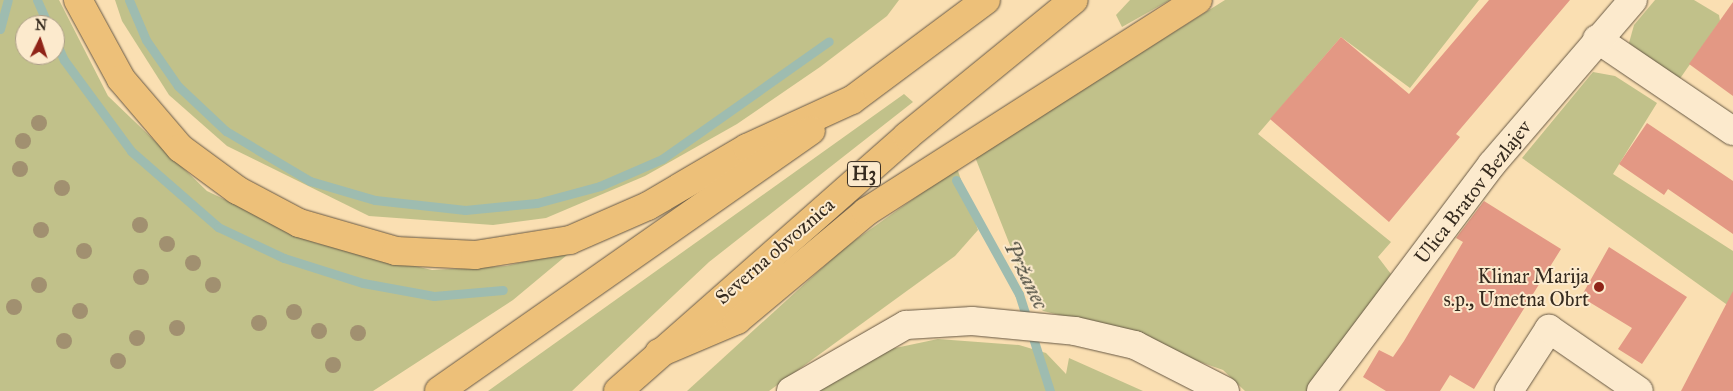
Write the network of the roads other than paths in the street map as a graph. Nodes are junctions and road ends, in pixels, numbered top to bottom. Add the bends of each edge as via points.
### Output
1 (78, 0) edge
2 (986, 0) edge
3 (1074, 0) edge
4 (1198, 0) edge
5 (1633, 0) edge
6 (1597, 40) junction
7 (852, 100) junction
8 (1733, 131) edge
9 (659, 353) junction
10 (439, 391) edge
11 (618, 391) edge
12 (791, 391) edge
13 (1225, 391) edge
14 (1321, 391) edge
15 (1509, 391) edge
16 (1639, 391) edge

1 - 7 highway via 121,80 180,148 237,190 299,223 396,251 475,255 570,240 648,206 747,148
2 - 7 highway
3 - 9 highway, Severna obvoznica / H3 via 907,136
4 - 9 highway via 866,212 737,320
5 - 6 street, Ulica Bratov Bezlajev
6 - 8 street
6 - 14 street, Ulica Bratov Bezlajev via 1492,164
7 - 10 highway via 718,200
9 - 11 highway, Severna obvoznica / H3
12 - 13 street via 906,325 972,320 1075,331 1135,345
15 - 16 street via 1549,329

